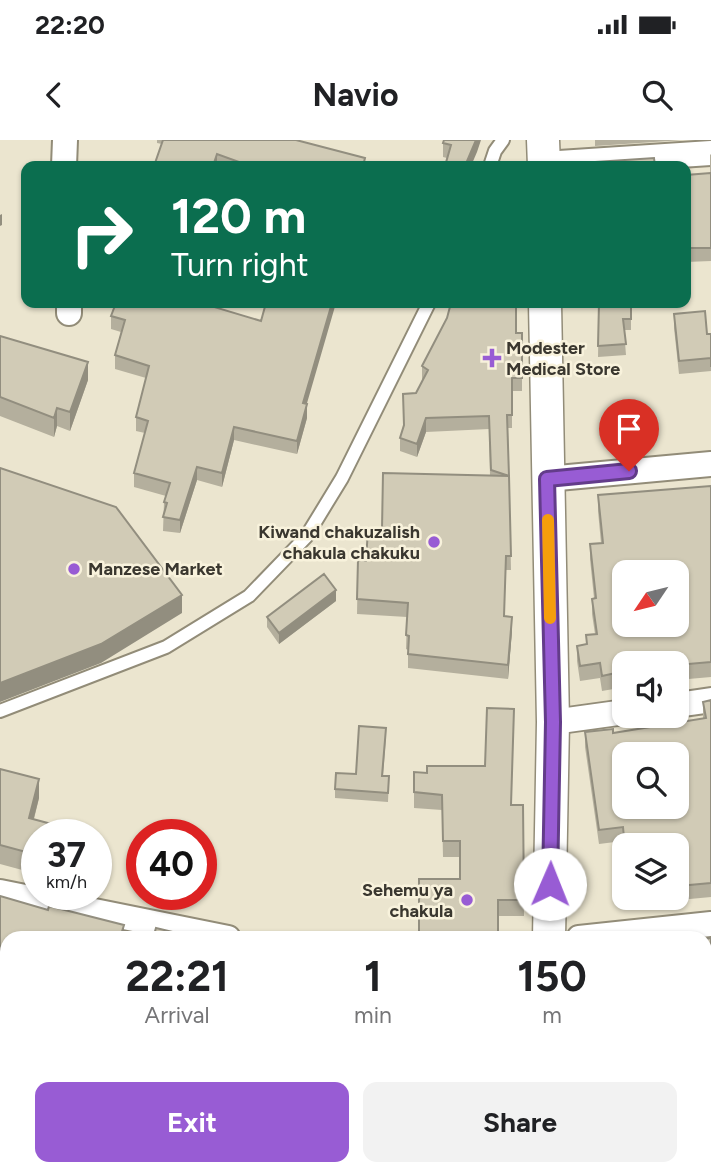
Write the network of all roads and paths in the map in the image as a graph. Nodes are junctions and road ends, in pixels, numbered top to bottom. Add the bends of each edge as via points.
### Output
1 (65, 140) edge
2 (503, 140) edge
3 (711, 153) edge
4 (543, 157) edge
5 (64, 161) edge
6 (492, 161) edge
7 (427, 308) edge
8 (545, 308) edge
9 (711, 464) edge
10 (547, 479) junction
11 (711, 701) edge
12 (689, 704) edge
13 (0, 711) edge
14 (612, 714) edge
15 (553, 722) junction
16 (0, 892) edge
17 (711, 923) edge
18 (193, 931) edge
19 (549, 931) edge
20 (641, 931) edge

1 - 5 street
2 - 6 lane
3 - 4 street
7 - 13 lane via 342,478 306,537 248,596 166,647
8 - 10 street
9 - 10 street
10 - 15 street
11 - 12 street
14 - 15 street
15 - 19 street
16 - 18 street
17 - 20 street

